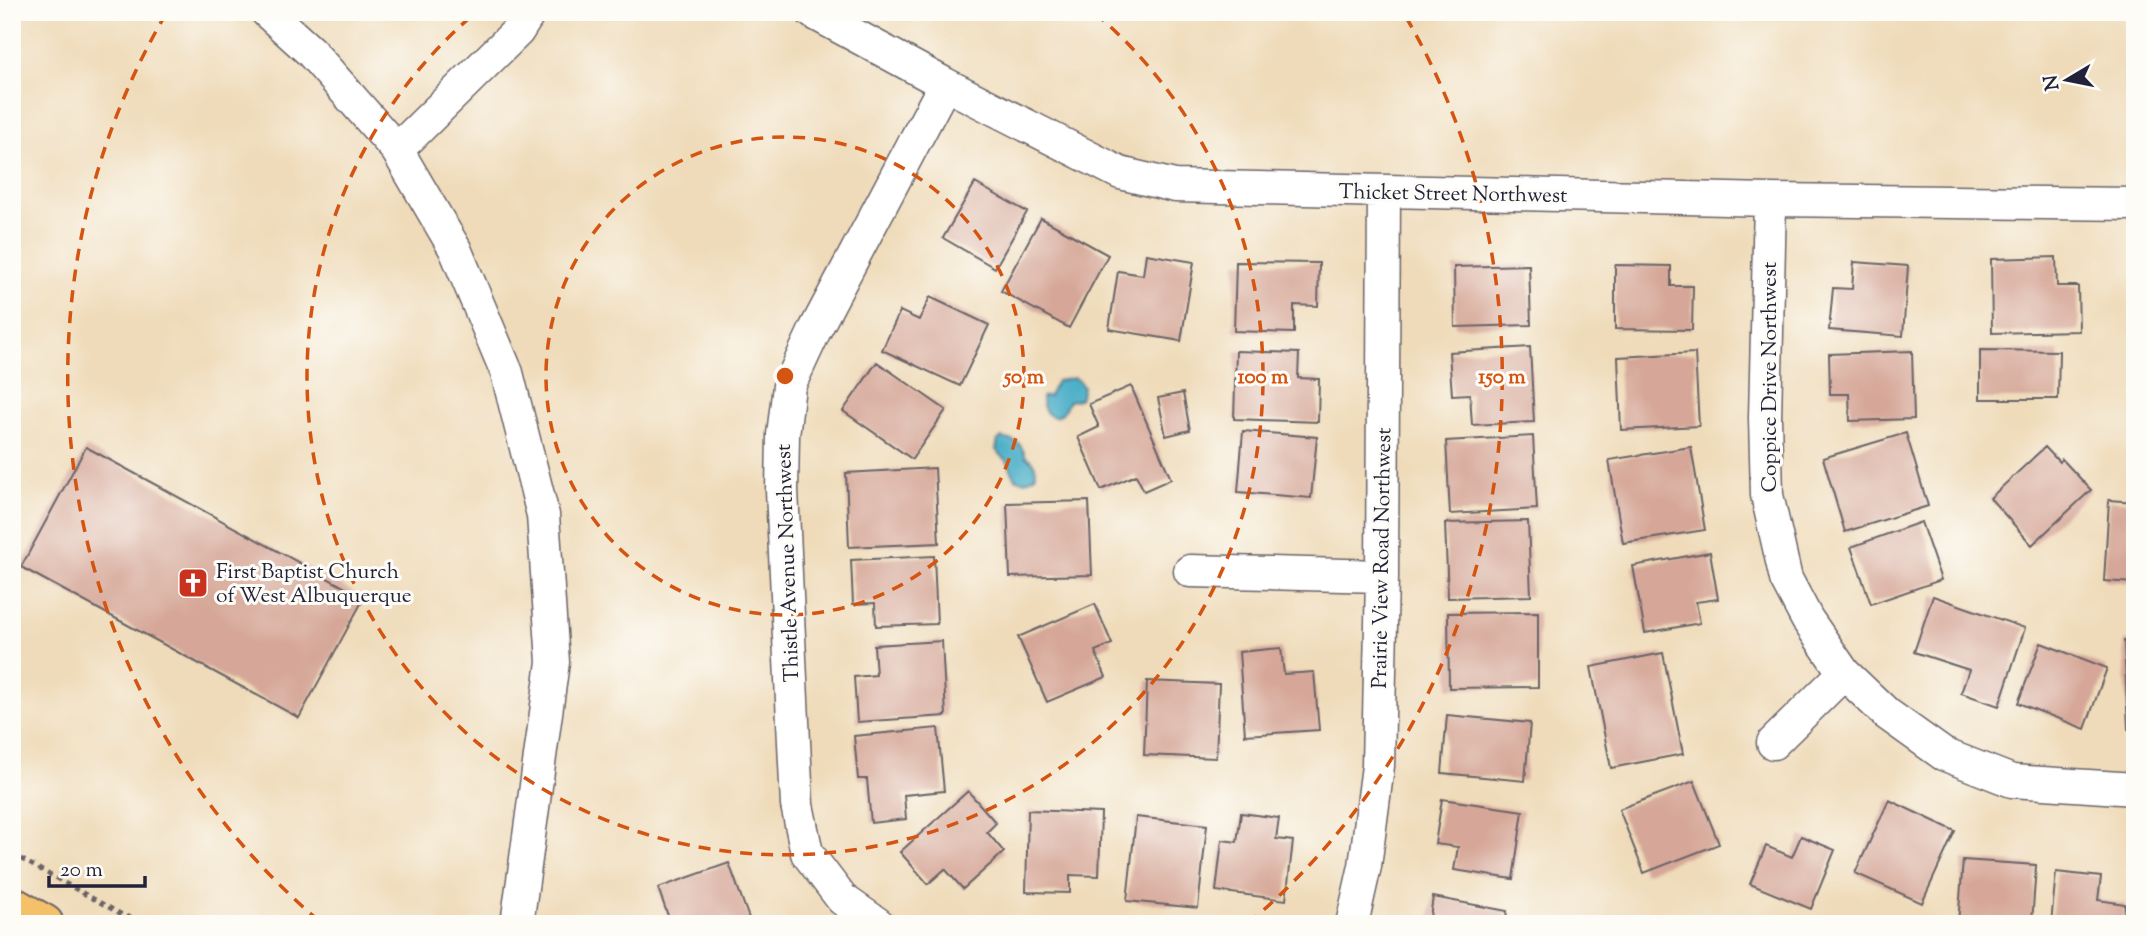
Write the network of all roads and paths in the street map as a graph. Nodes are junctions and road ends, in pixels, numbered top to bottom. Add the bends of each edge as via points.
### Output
1 (267, 12) edge
2 (530, 12) edge
3 (813, 12) edge
4 (945, 84) junction
5 (397, 150) junction
6 (1384, 191) junction
7 (1770, 200) junction
8 (2135, 204) edge
9 (1190, 571) dead end
10 (1382, 576) junction
11 (1844, 673) junction
12 (1773, 743) dead end
13 (2135, 789) edge
14 (530, 826) junction
15 (12, 854) edge
16 (12, 906) edge
17 (44, 924) edge
18 (146, 924) edge
19 (497, 924) edge
20 (517, 924) edge
21 (878, 924) edge
22 (1352, 924) edge

1 - 5 street via 311,52
2 - 5 street via 518,32
3 - 4 street, Thicket Street Northwest
4 - 6 street, Thicket Street Northwest via 1120,173 1175,186
4 - 21 street, Thistle Avenue Northwest via 789,386 783,435 797,805 807,853 842,899
5 - 14 street via 455,250 507,373 542,515 553,662
6 - 7 street, Thicket Street Northwest
6 - 10 street, Prairie View Road Northwest
7 - 8 street, Thicket Street Northwest
7 - 11 street, Coppice Drive Northwest via 1767,495 1786,579
9 - 10 street
10 - 22 street, Prairie View Road Northwest via 1378,766
11 - 12 street
11 - 13 street, Coppice Drive Northwest via 1887,713 1943,754 2012,781
14 - 19 street
14 - 20 street
15 - 18 path
16 - 17 main road

